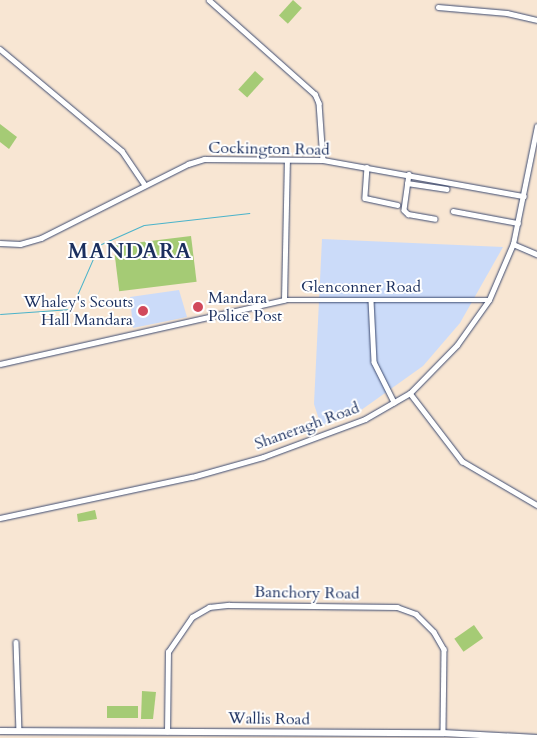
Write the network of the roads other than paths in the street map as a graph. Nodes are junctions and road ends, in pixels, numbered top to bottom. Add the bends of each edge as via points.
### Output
1 (209, 0) edge
2 (438, 7) dead end
3 (537, 20) edge
4 (0, 49) edge
5 (537, 126) edge
6 (323, 160) junction
7 (287, 161) junction
8 (367, 167) junction
9 (409, 174) junction
10 (407, 183) junction
11 (145, 185) junction
12 (447, 190) dead end
13 (524, 196) junction
14 (397, 205) dead end
15 (453, 211) dead end
16 (435, 219) dead end
17 (518, 223) junction
18 (0, 243) edge
19 (513, 244) junction
20 (537, 254) edge
21 (284, 300) junction
22 (371, 300) junction
23 (489, 300) junction
24 (0, 364) edge
25 (410, 393) junction
26 (394, 402) junction
27 (537, 505) edge
28 (0, 518) edge
29 (16, 642) dead end
30 (0, 731) edge
31 (19, 731) junction
32 (167, 732) junction
33 (443, 733) junction
34 (267, 735) edge
35 (505, 738) edge
36 (537, 738) edge

1 - 6 street via 315,94 319,103
2 - 3 street via 507,13
4 - 11 street via 122,151
5 - 13 street, Shaneragh Road
6 - 7 street, Cockington Road
6 - 8 street, Cockington Road
7 - 11 street, Cockington Road via 197,160
7 - 21 street
8 - 9 street, Cockington Road
8 - 14 street via 365,198
9 - 10 street
9 - 13 street, Cockington Road
10 - 12 street
10 - 16 street via 404,210 408,214
11 - 18 street, Cockington Road via 40,238 20,244
13 - 17 street, Shaneragh Road
15 - 17 street
17 - 19 street, Shaneragh Road
19 - 20 street
19 - 23 street, Shaneragh Road
21 - 22 street, Glenconner Road
21 - 24 street, Glenconner Road
22 - 23 street, Glenconner Road
22 - 26 street via 374,362
23 - 25 street, Shaneragh Road via 457,345
25 - 26 street, Shaneragh Road
25 - 27 street via 462,462
26 - 28 street, Shaneragh Road via 331,434 263,457 192,477
29 - 31 street
30 - 31 street, Wallis Road
31 - 32 street, Wallis Road
32 - 33 street, Banchory Road via 168,652 192,617 209,607 229,605 397,607 416,614 434,632 444,649
32 - 34 street, Wallis Road
33 - 34 street, Wallis Road
33 - 35 street, Wallis Road
35 - 36 street, Wallis Road

